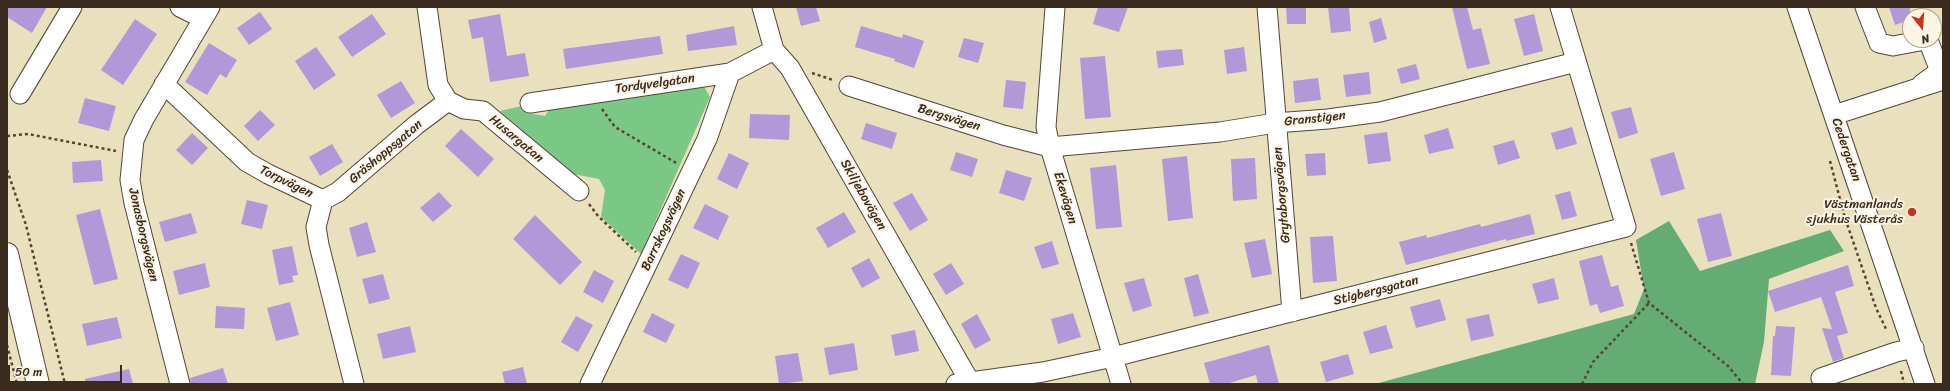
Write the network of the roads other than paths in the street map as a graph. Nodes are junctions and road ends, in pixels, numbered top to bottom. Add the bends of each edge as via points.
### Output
1 (72, 7) edge
2 (180, 7) edge
3 (427, 7) edge
4 (762, 7) edge
5 (1055, 7) edge
6 (1267, 7) edge
7 (1560, 7) edge
8 (1797, 7) edge
9 (1865, 7) edge
10 (206, 12) edge
11 (1902, 44) edge
12 (1931, 48) edge
13 (774, 50) junction
14 (1576, 62) junction
15 (730, 73) junction
16 (1943, 80) edge
17 (164, 84) junction
18 (849, 86) road end
19 (1916, 89) junction
20 (20, 94) dead end
21 (448, 101) junction
22 (530, 103) dead end
23 (1834, 115) junction
24 (1275, 124) junction
25 (1050, 147) junction
26 (579, 191) road end
27 (323, 200) junction
28 (7, 254) edge
29 (1292, 312) junction
30 (1904, 350) junction
31 (1112, 357) junction
32 (1821, 378) dead end
33 (963, 383) edge
34 (38, 384) edge
35 (180, 384) edge
36 (354, 384) edge
37 (590, 384) edge
38 (1121, 384) edge
39 (1926, 384) edge

1 - 20 street
2 - 10 street
3 - 21 street via 438,85
4 - 13 street, Skiljebovägen
5 - 25 street, Ekevägen via 1046,127
6 - 24 street, Grytaborgsvägen
7 - 14 street
8 - 23 street, Cedergatan
9 - 11 street via 1879,43 1893,46
10 - 17 street, Jonasborgsvägen
12 - 19 street via 1940,71
13 - 15 street, Tordyvelgatan
13 - 33 street, Skiljebovägen via 790,68
14 - 24 street, Granstigen via 1380,112
14 - 29 street, Stigbergsgatan via 1626,227
15 - 22 street, Tordyvelgatan
15 - 37 street, Barrskogsvägen via 707,139
16 - 19 street
17 - 27 street, Torpvägen via 247,162
17 - 35 street, Jonasborgsvägen via 134,140 130,180
18 - 25 street, Bergsvägen via 1003,135
19 - 23 street
21 - 26 street, Husargatan via 464,109 483,111
21 - 27 street, Gräshoppsgatan via 338,192
23 - 30 street, Cedergatan
24 - 25 street, Granstigen via 1220,132
24 - 29 street, Grytaborgsvägen
25 - 31 street, Ekevägen
27 - 36 street, Torpvägen via 316,227 319,245
28 - 34 main road
29 - 31 street, Stigbergsgatan
30 - 32 street
30 - 39 street, Cedergatan
31 - 33 street, Stigbergsgatan via 1043,372
31 - 38 street, Ekevägen

